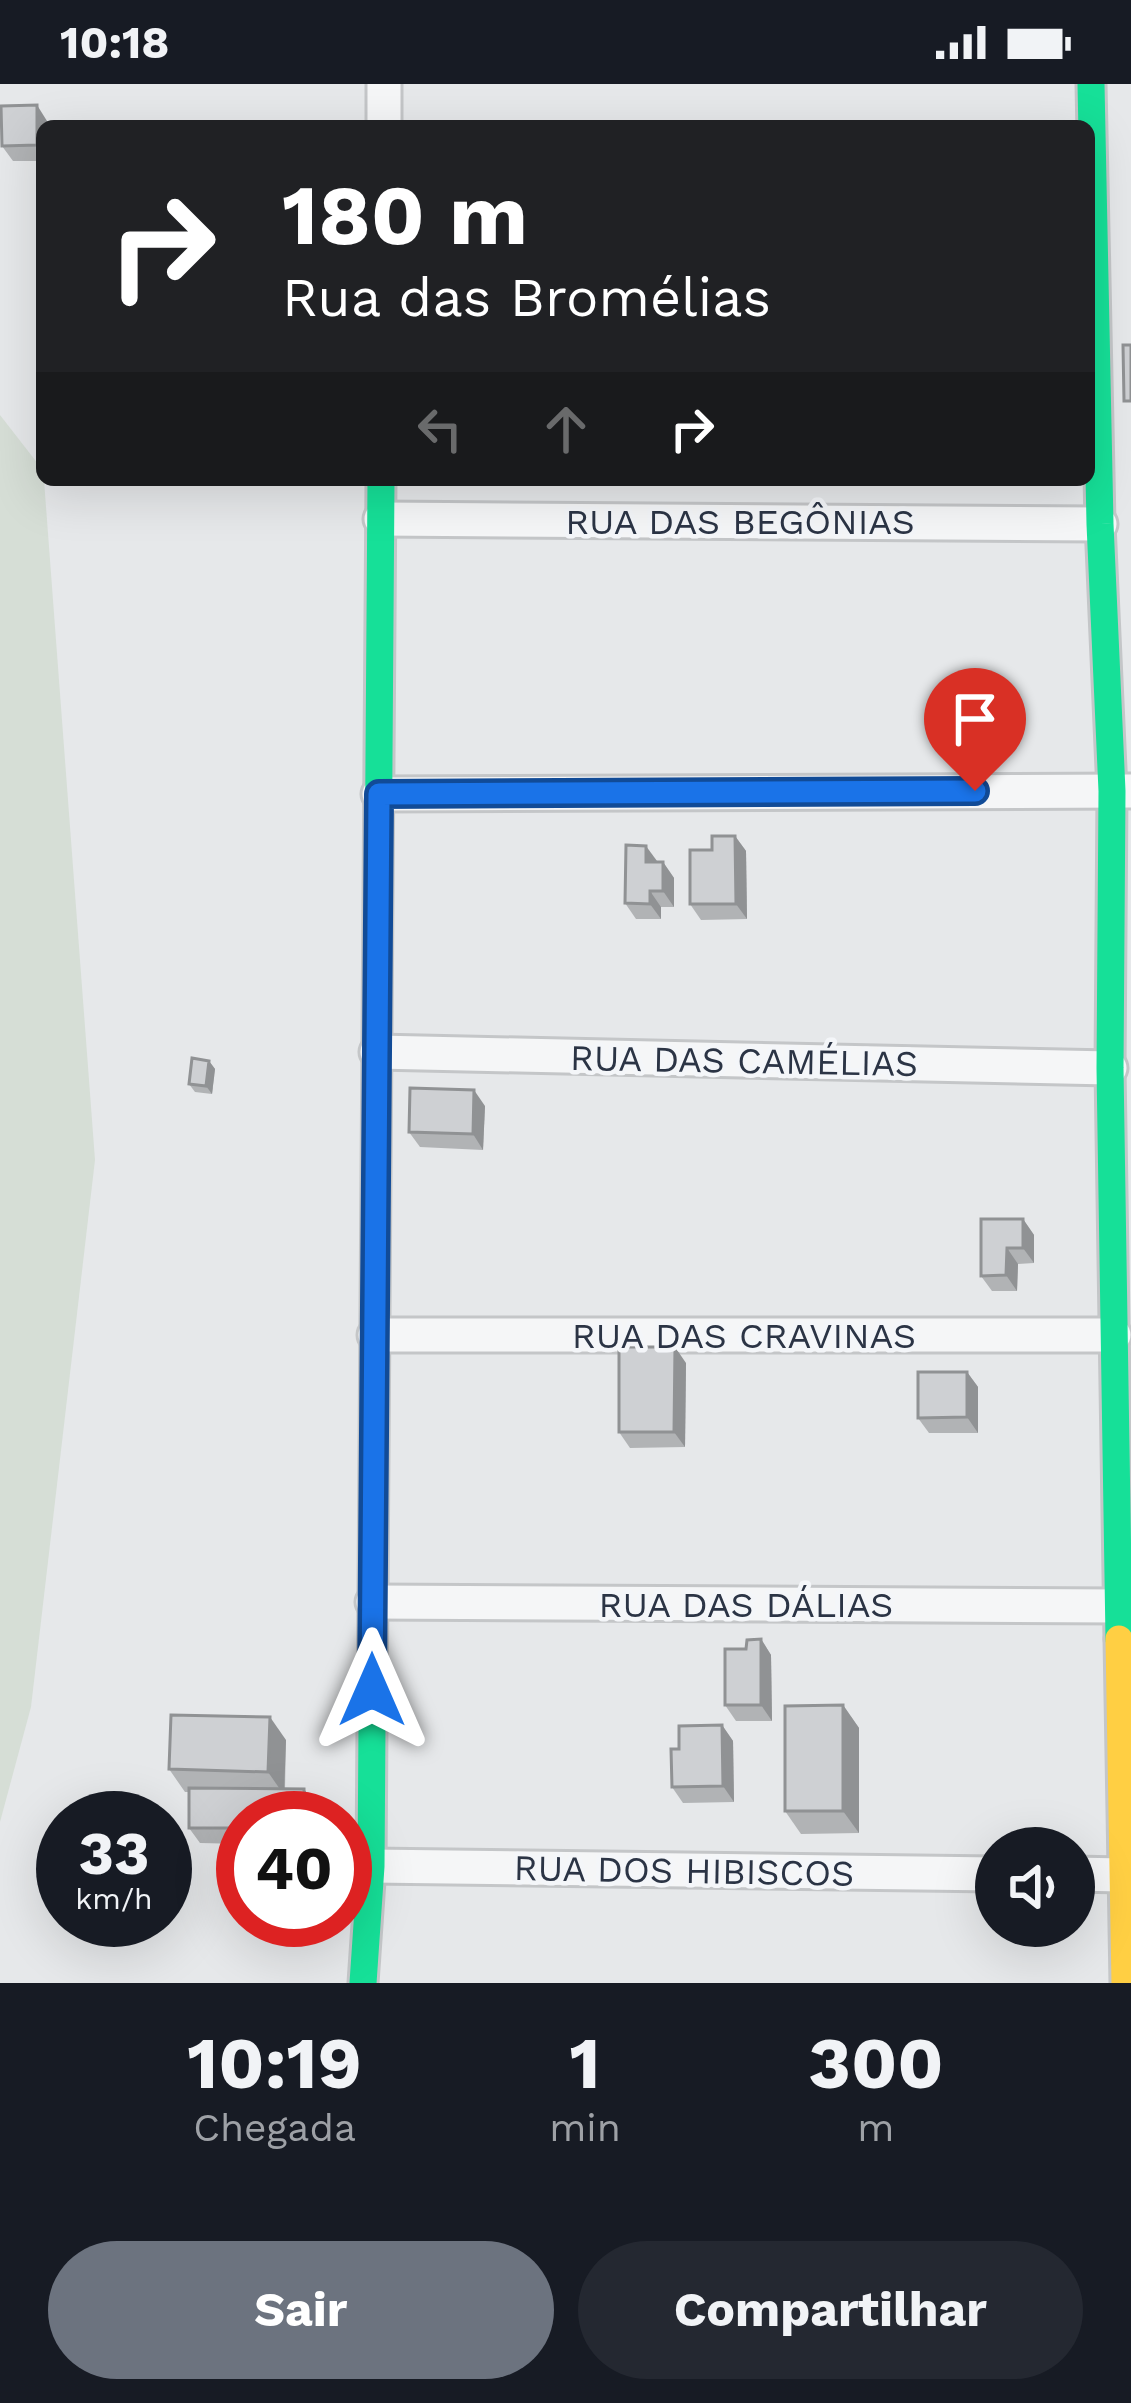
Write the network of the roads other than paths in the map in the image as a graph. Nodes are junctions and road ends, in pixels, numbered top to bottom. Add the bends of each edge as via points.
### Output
1 (384, 84) edge
2 (1090, 84) edge
3 (384, 120) edge
4 (1090, 120) edge
5 (1095, 351) edge
6 (381, 486) edge
7 (381, 519) junction
8 (1100, 524) junction
9 (1122, 791) edge
10 (379, 794) junction
11 (377, 1052) junction
12 (1110, 1068) junction
13 (375, 1335) junction
14 (1114, 1335) junction
15 (373, 1601) junction
16 (1120, 1606) junction
17 (372, 1791) edge
18 (372, 1866) edge
19 (975, 1874) edge
20 (1095, 1874) edge
21 (1122, 1875) junction
22 (365, 1947) edge
23 (363, 1983) edge
24 (1124, 1983) edge

1 - 3 street
2 - 4 street
5 - 8 street
6 - 7 street
7 - 8 street, RUA DAS BEGÔNIAS
7 - 10 street
8 - 9 street
9 - 10 street
9 - 12 street
10 - 11 street
11 - 12 street, RUA DAS CAMÉLIAS
11 - 13 street
12 - 14 street
13 - 14 street, RUA DAS CRAVINAS
13 - 15 street
14 - 16 street
15 - 16 street, RUA DAS DÁLIAS
15 - 17 street
16 - 21 street
18 - 19 street, RUA DOS HIBISCOS
20 - 21 street
21 - 24 street
22 - 23 street

